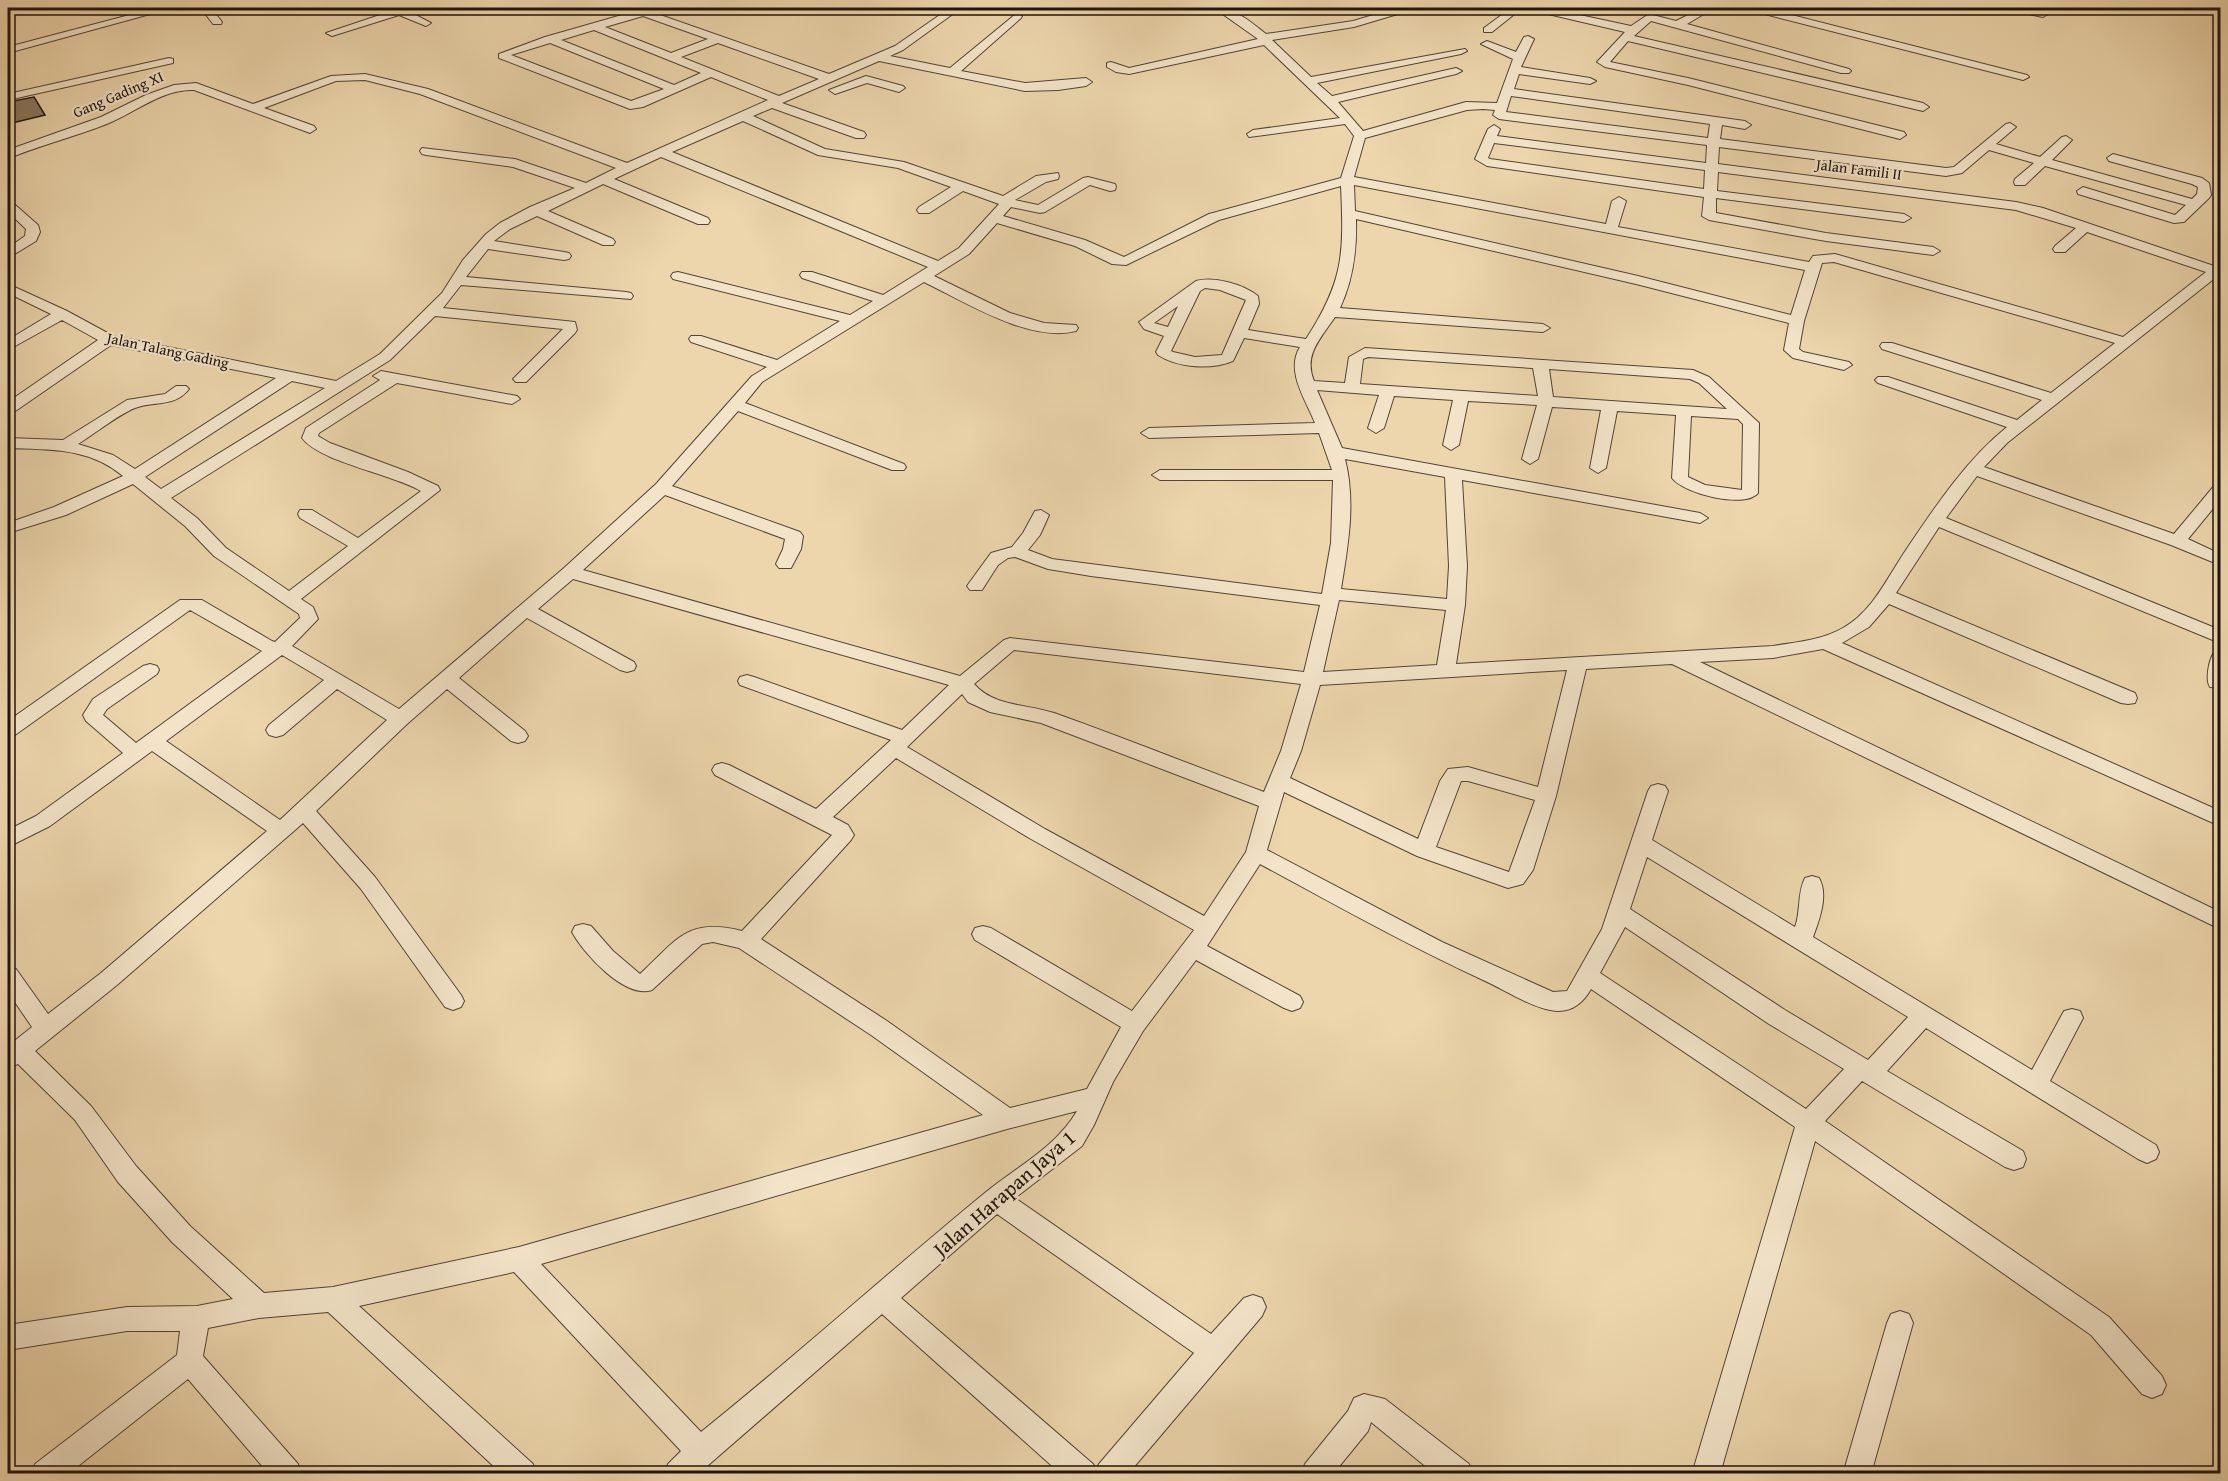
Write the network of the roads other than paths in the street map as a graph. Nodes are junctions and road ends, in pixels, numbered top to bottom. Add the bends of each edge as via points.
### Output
1 (167, 8) edge
2 (206, 8) edge
3 (956, 8) edge
4 (1219, 8) edge
5 (1407, 8) edge
6 (1517, 8) edge
7 (1535, 8) edge
8 (1710, 8) edge
9 (1753, 8) edge
10 (2013, 8) edge
11 (404, 9) edge
12 (2043, 14) dead end
13 (1017, 16) dead end
14 (217, 22) dead end
15 (1301, 22) dead end
16 (426, 23) dead end
17 (1677, 25) junction
18 (593, 26) junction
19 (1488, 30) dead end
20 (332, 33) dead end
21 (1628, 33) junction
22 (1263, 36) junction
23 (549, 39) junction
24 (717, 39) junction
25 (1528, 39) dead end
26 (1487, 44) dead end
27 (8, 50) edge
28 (1461, 51) dead end
29 (672, 57) junction
30 (877, 57) junction
31 (1519, 57) junction
32 (169, 61) dead end
33 (1111, 65) dead end
34 (1516, 70) junction
35 (1845, 70) dead end
36 (1456, 71) dead end
37 (953, 72) junction
38 (711, 73) junction
39 (2023, 77) dead end
40 (828, 78) junction
41 (1308, 81) junction
42 (1590, 81) dead end
43 (1086, 82) dead end
44 (813, 85) junction
45 (899, 88) dead end
46 (674, 89) junction
47 (835, 90) junction
48 (1507, 92) junction
49 (856, 96) dead end
50 (8, 97) edge
51 (1330, 100) junction
52 (774, 101) junction
53 (1923, 106) dead end
54 (253, 108) junction
55 (1500, 111) junction
56 (742, 116) junction
57 (1348, 120) junction
58 (1718, 121) junction
59 (1745, 125) dead end
60 (2010, 127) dead end
61 (310, 129) dead end
62 (1253, 134) dead end
63 (860, 135) dead end
64 (1900, 135) dead end
65 (1360, 136) junction
66 (1489, 139) junction
67 (2066, 140) dead end
68 (1713, 143) junction
69 (1988, 146) junction
70 (426, 152) dead end
71 (661, 152) junction
72 (8, 154) edge
73 (2044, 161) junction
74 (1711, 166) junction
75 (627, 168) junction
76 (1053, 176) dead end
77 (2099, 176) junction
78 (602, 179) junction
79 (1347, 180) junction
80 (2020, 182) dead end
81 (585, 187) junction
82 (960, 187) junction
83 (1110, 187) dead end
84 (2083, 191) junction
85 (1712, 195) junction
86 (2200, 199) junction
87 (2220, 200) edge
88 (1619, 201) dead end
89 (2072, 201) dead end
90 (1006, 202) junction
91 (8, 206) edge
92 (535, 210) junction
93 (924, 210) dead end
94 (1348, 213) junction
95 (994, 218) junction
96 (1904, 218) dead end
97 (703, 221) dead end
98 (2085, 227) junction
99 (1611, 229) junction
100 (1826, 237) junction
101 (608, 242) dead end
102 (484, 244) junction
103 (2060, 249) dead end
104 (1933, 251) dead end
105 (8, 254) edge
106 (564, 256) dead end
107 (1828, 258) junction
108 (940, 267) junction
109 (1813, 267) junction
110 (2218, 270) edge
111 (807, 275) dead end
112 (678, 276) dead end
113 (924, 276) junction
114 (459, 281) junction
115 (1194, 289) junction
116 (9, 290) edge
117 (627, 296) dead end
118 (885, 300) junction
119 (433, 311) junction
120 (1331, 312) junction
121 (62, 314) junction
122 (852, 320) junction
123 (1797, 321) junction
124 (1071, 328) dead end
125 (1543, 328) dead end
126 (1237, 333) junction
127 (1173, 334) junction
128 (696, 339) dead end
129 (108, 340) junction
130 (2126, 342) junction
131 (1309, 344) junction
132 (8, 346) edge
133 (1887, 346) dead end
134 (1540, 363) junction
135 (777, 365) junction
136 (1844, 365) dead end
137 (361, 372) junction
138 (290, 376) junction
139 (393, 379) junction
140 (521, 379) dead end
141 (1883, 380) dead end
142 (1306, 385) junction
143 (338, 386) junction
144 (1352, 387) junction
145 (181, 389) dead end
146 (1388, 390) junction
147 (1462, 395) junction
148 (512, 399) dead end
149 (2054, 399) junction
150 (1546, 401) junction
151 (10, 405) edge
152 (736, 405) junction
153 (1610, 405) junction
154 (1684, 411) junction
155 (1743, 415) junction
156 (2019, 426) junction
157 (1323, 428) junction
158 (1376, 428) dead end
159 (1149, 433) dead end
160 (8, 443) edge
161 (66, 445) junction
162 (1451, 445) dead end
163 (1335, 452) junction
164 (1530, 459) dead end
165 (898, 467) dead end
166 (1598, 468) dead end
167 (1976, 470) junction
168 (1453, 472) junction
169 (1160, 475) dead end
170 (134, 476) junction
171 (1341, 476) junction
172 (662, 488) junction
173 (2220, 490) edge
174 (160, 497) junction
175 (2215, 506) edge
176 (306, 514) dead end
177 (1041, 515) dead end
178 (1700, 518) dead end
179 (1937, 520) junction
180 (8, 528) edge
181 (2177, 541) junction
182 (360, 546) junction
183 (1017, 552) junction
184 (2220, 560) edge
185 (785, 564) dead end
186 (570, 572) junction
187 (976, 586) dead end
188 (1887, 596) junction
189 (1330, 597) junction
190 (288, 600) junction
191 (1456, 605) junction
192 (526, 610) junction
193 (2220, 637) edge
194 (1824, 642) junction
195 (279, 648) junction
196 (1676, 658) junction
197 (2220, 658) edge
198 (1578, 663) junction
199 (627, 666) dead end
200 (150, 670) dead end
201 (1446, 670) junction
202 (447, 679) junction
203 (1312, 679) junction
204 (336, 680) junction
205 (747, 681) dead end
206 (963, 683) junction
207 (2217, 683) dead end
208 (2128, 698) dead end
209 (400, 719) junction
210 (8, 730) edge
211 (276, 730) dead end
212 (518, 736) dead end
213 (900, 743) junction
214 (144, 747) junction
215 (722, 770) dead end
216 (1275, 791) junction
217 (1658, 791) dead end
218 (1546, 796) junction
219 (304, 812) junction
220 (818, 819) junction
221 (2220, 819) edge
222 (281, 831) junction
223 (8, 839) edge
224 (1641, 843) junction
225 (1424, 851) junction
226 (1256, 853) junction
227 (1812, 884) dead end
228 (1618, 912) junction
229 (2220, 921) edge
230 (1208, 928) junction
231 (583, 932) dead end
232 (982, 934) dead end
233 (1801, 940) junction
234 (747, 941) junction
235 (1192, 948) junction
236 (8, 975) edge
237 (1588, 976) junction
238 (453, 1000) dead end
239 (1292, 1002) dead end
240 (1924, 1016) junction
241 (2072, 1018) dead end
242 (1135, 1024) junction
243 (46, 1029) junction
244 (13, 1054) edge
245 (1865, 1071) junction
246 (2036, 1084) junction
247 (1094, 1097) junction
248 (1007, 1119) junction
249 (1808, 1123) junction
250 (2147, 1152) dead end
251 (2014, 1159) dead end
252 (996, 1199) junction
253 (519, 1259) junction
254 (882, 1298) junction
255 (333, 1299) junction
256 (259, 1306) junction
257 (1253, 1307) dead end
258 (197, 1318) junction
259 (1900, 1323) dead end
260 (8, 1337) edge
261 (1213, 1351) junction
262 (190, 1361) junction
263 (2152, 1385) dead end
264 (700, 1451) junction
265 (45, 1473) edge
266 (288, 1473) edge
267 (523, 1473) edge
268 (678, 1473) edge
269 (1083, 1473) edge
270 (1109, 1473) edge
271 (1315, 1473) edge
272 (1459, 1473) edge
273 (1706, 1473) edge
274 (1857, 1473) edge

1 - 27 street
2 - 14 street
3 - 30 street via 907,43
4 - 22 street
5 - 22 street via 1354,24
6 - 19 street
7 - 21 street
8 - 17 street
9 - 39 street
10 - 12 street
11 - 16 street
11 - 20 street
13 - 37 street
15 - 22 street
17 - 21 street via 1649,16
17 - 35 street
18 - 23 street
18 - 24 street via 643,12
18 - 29 street
21 - 53 street
21 - 64 street via 1605,64
22 - 33 street via 1129,71
22 - 41 street
23 - 46 street
23 - 46 street via 503,56 627,105
24 - 29 street
24 - 40 street
25 - 31 street
26 - 31 street
28 - 41 street
29 - 38 street
30 - 37 street
30 - 40 street
31 - 34 street
32 - 50 street
34 - 42 street
34 - 48 street
36 - 51 street
37 - 43 street via 1025,87
38 - 46 street
38 - 52 street
40 - 44 street
41 - 51 street
44 - 47 street
44 - 52 street
45 - 47 street via 866,79
47 - 49 street
48 - 55 street
48 - 58 street
51 - 57 street
52 - 56 street
52 - 63 street
54 - 61 street, Gang Gading XI
54 - 72 street, Gang Gading XI via 196,87 182,86 104,120
54 - 75 street via 335,78 365,77 424,91
55 - 65 street via 1483,105 1466,106
55 - 66 street
55 - 68 street
56 - 71 street
56 - 82 street via 822,153 900,165
57 - 62 street
57 - 65 street
58 - 59 street
58 - 68 street
60 - 69 street
65 - 79 street
66 - 74 street, Jalan Famili II
66 - 85 street via 1481,159 1487,162
67 - 73 street
68 - 69 street via 1946,172 1958,170
68 - 74 street
69 - 73 street
70 - 81 street via 515,163
71 - 75 street
71 - 108 street
73 - 77 street
73 - 80 street
74 - 85 street
74 - 98 street, Jalan Famili II via 2016,206
75 - 78 street
76 - 90 street via 1041,179
77 - 84 street
77 - 86 street
77 - 86 street via 2116,154 2197,181 2204,186
78 - 81 street
78 - 97 street
79 - 94 street
79 - 95 street via 1214,217 1126,261
79 - 99 street
81 - 92 street
82 - 90 street
82 - 93 street
83 - 90 street via 1088,181 1040,209
84 - 86 street via 2174,219 2179,219
84 - 89 street
85 - 96 street
85 - 100 street via 1712,218
86 - 87 street
88 - 99 street
90 - 95 street
91 - 105 street via 33,232 31,238
92 - 101 street
92 - 102 street via 505,226
94 - 120 street via 1346,268
94 - 123 street
95 - 108 street via 973,244
98 - 103 street
98 - 110 street, Jalan Famili II
99 - 109 street
100 - 104 street
100 - 107 street
102 - 106 street
102 - 114 street
107 - 109 street via 1818,259
107 - 130 street
108 - 113 street
109 - 123 street
110 - 130 street
111 - 118 street
112 - 122 street
113 - 118 street
113 - 124 street via 1005,316 1043,327
114 - 117 street
114 - 119 street
115 - 126 street via 1213,283 1253,299
115 - 127 street
115 - 127 street via 1146,322
116 - 121 street, Jalan Talang Gading
118 - 122 street
119 - 137 street via 385,357
119 - 140 street via 570,325 570,330
120 - 125 street
120 - 131 street
121 - 129 street, Jalan Talang Gading
121 - 132 street
122 - 135 street
123 - 136 street via 1791,351
126 - 127 street via 1228,358 1217,362 1167,355 1163,352
126 - 131 street
128 - 135 street
129 - 138 street, Jalan Talang Gading
129 - 151 street
130 - 149 street
131 - 142 street, Jalan Harapan Jaya 1 via 1301,369
133 - 149 street
134 - 144 street via 1365,352 1356,357
134 - 150 street
134 - 155 street via 1693,375
135 - 152 street via 757,379
137 - 139 street
137 - 143 street
138 - 143 street, Jalan Talang Gading
138 - 170 street
139 - 148 street
139 - 182 street via 310,435 354,461 418,481 432,490
141 - 156 street
142 - 144 street
142 - 157 street, Jalan Harapan Jaya 1
143 - 174 street
144 - 146 street
145 - 161 street via 170,398 132,403
146 - 147 street
146 - 158 street
147 - 150 street
147 - 162 street
149 - 156 street
150 - 153 street
150 - 164 street
152 - 165 street
152 - 172 street
153 - 154 street
153 - 166 street
154 - 155 street
154 - 155 street via 1680,478 1694,487 1744,495 1751,489 1751,423
156 - 167 street
157 - 159 street
157 - 163 street, Jalan Harapan Jaya 1
160 - 161 street
161 - 170 street via 107,458
163 - 168 street
163 - 171 street, Jalan Harapan Jaya 1
167 - 179 street
167 - 181 street
168 - 178 street
168 - 191 street
169 - 171 street
170 - 174 street
170 - 180 street via 60,511
171 - 189 street, Jalan Harapan Jaya 1 via 1342,517
172 - 185 street via 794,536
172 - 186 street
173 - 175 street
174 - 190 street via 220,552
175 - 181 street
176 - 182 street
177 - 183 street
179 - 188 street
179 - 193 street
181 - 184 street
182 - 190 street
183 - 187 street via 998,554
183 - 189 street via 1048,564 1091,571
186 - 192 street
186 - 206 street
188 - 194 street via 1857,627
188 - 208 street
189 - 191 street
189 - 203 street, Jalan Harapan Jaya 1
190 - 195 street via 310,615
191 - 201 street
192 - 199 street
192 - 202 street
194 - 196 street via 1773,652
194 - 221 street
195 - 204 street
195 - 210 street via 268,647 196,604 186,604
195 - 214 street
196 - 198 street
196 - 229 street
197 - 207 street
198 - 201 street
198 - 218 street
200 - 214 street via 100,704 93,715 96,721
201 - 203 street
202 - 209 street
202 - 212 street
203 - 206 street via 1010,644
203 - 216 street, Jalan Harapan Jaya 1
204 - 209 street
204 - 211 street
205 - 213 street
206 - 213 street
206 - 216 street via 975,697 990,704 1044,717
209 - 219 street
213 - 220 street
213 - 230 street via 1038,834
214 - 222 street
214 - 223 street via 43,821
215 - 220 street
216 - 225 street
216 - 226 street, Jalan Harapan Jaya 1
217 - 224 street
218 - 225 street via 1468,774 1455,774
218 - 225 street via 1516,878 1508,880
219 - 222 street
219 - 238 street via 368,883
220 - 234 street via 844,835
222 - 243 street
224 - 228 street
224 - 233 street
226 - 230 street, Jalan Harapan Jaya 1
226 - 237 street via 1434,948 1551,1001 1575,997
227 - 233 street via 1810,917
228 - 237 street via 1613,930
228 - 245 street
230 - 235 street, Jalan Harapan Jaya 1
231 - 234 street via 605,957 640,984 702,934
232 - 242 street
233 - 240 street
234 - 248 street
235 - 239 street
235 - 242 street, Jalan Harapan Jaya 1
236 - 243 street
237 - 249 street
240 - 245 street
240 - 246 street
241 - 246 street
242 - 247 street, Jalan Harapan Jaya 1
243 - 244 street
244 - 256 street via 83,1113 127,1174 181,1234
245 - 249 street
245 - 251 street
246 - 250 street
247 - 248 street
247 - 252 street, Jalan Harapan Jaya 1 via 1073,1138
248 - 253 street
249 - 263 street via 2100,1326
249 - 273 street
252 - 254 street, Jalan Harapan Jaya 1
252 - 261 street
253 - 255 street
253 - 264 street
254 - 264 street, Jalan Harapan Jaya 1
254 - 269 street
255 - 256 street
255 - 267 street
256 - 258 street
257 - 261 street
258 - 260 street via 127,1319
258 - 262 street
259 - 274 street
261 - 270 street
262 - 265 street
262 - 266 street
264 - 268 street, Jalan Harapan Jaya 1
271 - 272 street via 1358,1421 1364,1407 1375,1408

